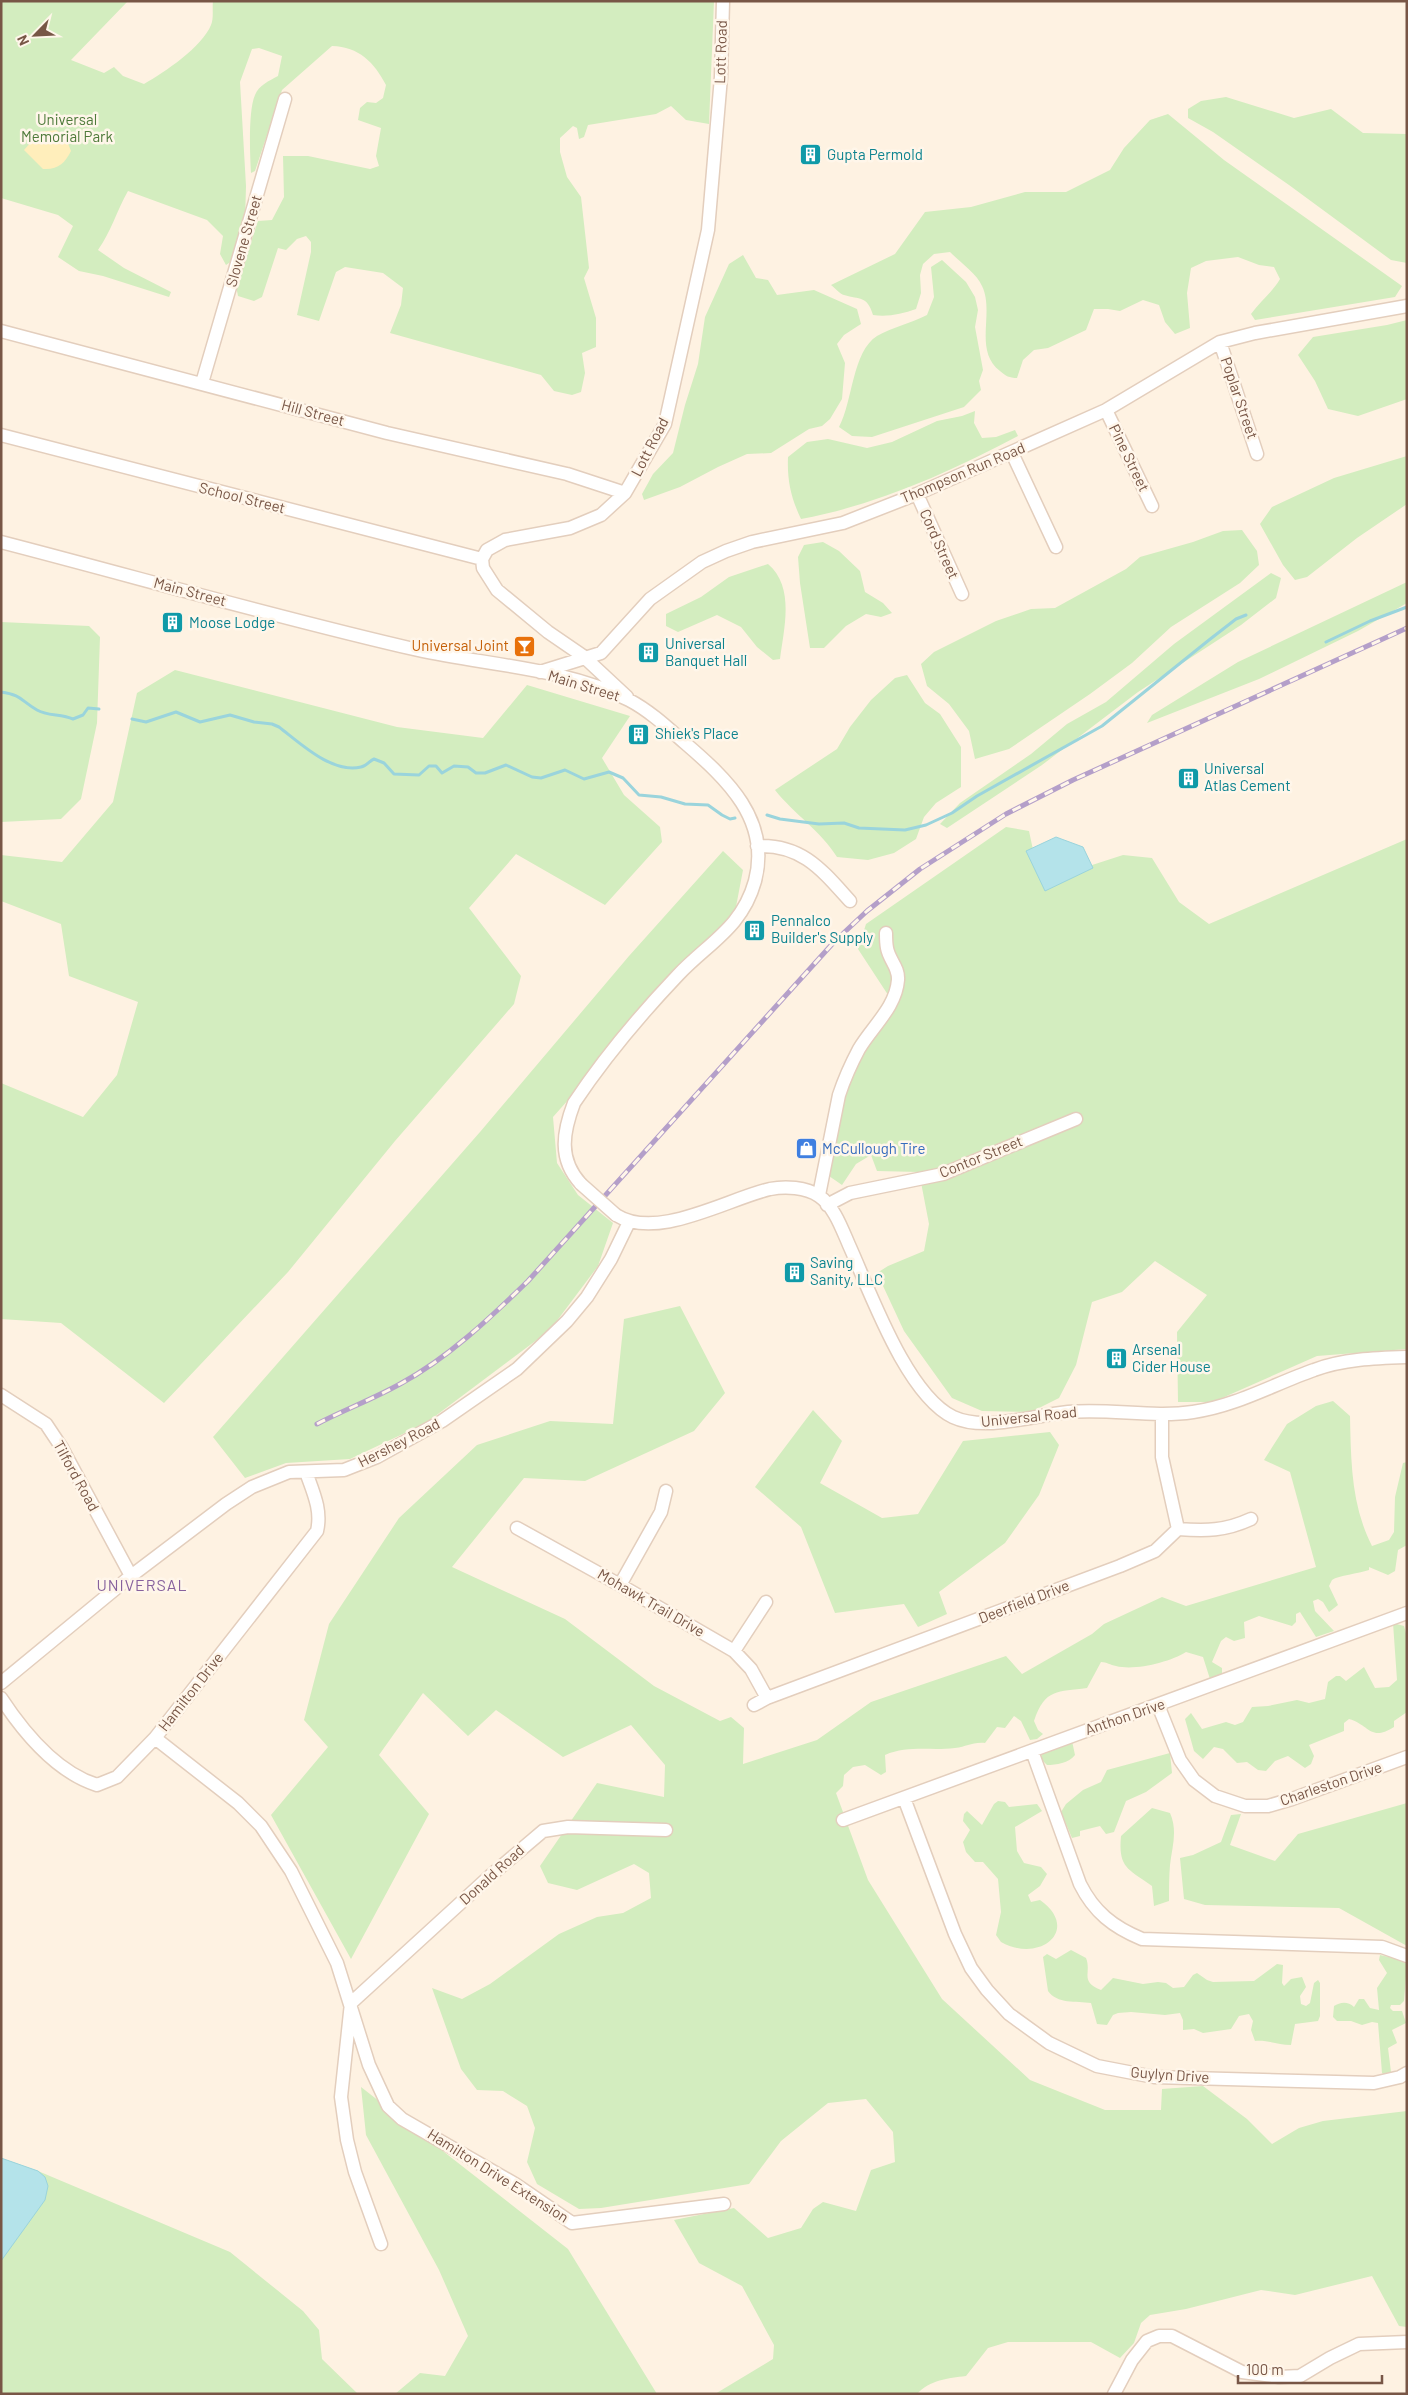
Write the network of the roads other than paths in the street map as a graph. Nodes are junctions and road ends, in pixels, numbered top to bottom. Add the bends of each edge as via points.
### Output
1 (723, 1) edge
2 (286, 99) dead end
3 (1407, 306) edge
4 (1, 331) edge
5 (1220, 342) junction
6 (202, 383) junction
7 (1106, 410) junction
8 (1, 435) edge
9 (1012, 453) junction
10 (1257, 454) dead end
11 (625, 493) junction
12 (917, 494) junction
13 (1152, 506) dead end
14 (1, 542) edge
15 (1056, 546) dead end
16 (482, 559) junction
17 (962, 594) dead end
18 (586, 660) junction
19 (539, 672) junction
20 (631, 701) junction
21 (757, 846) junction
22 (850, 901) dead end
23 (886, 933) dead end
24 (1076, 1119) dead end
25 (823, 1200) junction
26 (629, 1222) junction
27 (1407, 1357) edge
28 (1, 1395) edge
29 (1162, 1414) junction
30 (306, 1472) junction
31 (666, 1491) dead end
32 (1251, 1519) dead end
33 (517, 1528) dead end
34 (1178, 1528) junction
35 (131, 1576) junction
36 (620, 1584) junction
37 (766, 1602) dead end
38 (1407, 1613) edge
39 (734, 1651) junction
40 (1, 1683) edge
41 (1, 1698) edge
42 (767, 1698) junction
43 (1158, 1705) junction
44 (754, 1706) dead end
45 (155, 1738) junction
46 (1032, 1751) junction
47 (1407, 1757) edge
48 (904, 1798) junction
49 (843, 1820) dead end
50 (666, 1830) dead end
51 (1407, 1956) edge
52 (351, 2003) junction
53 (1407, 2073) edge
54 (724, 2204) dead end
55 (381, 2244) dead end
56 (1407, 2342) edge
57 (1114, 2394) edge

1 - 11 street, Lott Road via 721,77 708,230 665,424
2 - 6 street, Slovene Street
3 - 5 street, Thompson Run Road
4 - 6 street, Hill Street
5 - 7 street, Thompson Run Road
5 - 10 street, Poplar Street
6 - 11 street, Hill Street via 387,433 567,474
7 - 9 street, Thompson Run Road
7 - 13 street, Pine Street
8 - 16 street, School Street
9 - 12 street, Thompson Run Road
9 - 15 street
11 - 16 street, Lott Road via 593,519 570,528 506,540 487,550
12 - 17 street, Cord Street
12 - 18 street, Thompson Run Road via 842,523 752,542 702,562 650,599 601,654
14 - 19 street, Main Street via 418,650
16 - 18 street via 483,568 497,590
18 - 19 street, Thompson Run Road
18 - 20 street
19 - 20 street, Main Street via 595,686
20 - 21 street, Main Street via 714,768 735,790 757,835
21 - 22 street via 780,847 806,857
21 - 26 street, Main Street, bridge via 756,879 735,922 681,972 641,1016 574,1103 568,1120 563,1143 570,1170 616,1215
23 - 25 street via 887,950 896,966 896,988 892,1000 859,1049 839,1095
24 - 25 street, Contor Street via 943,1174
25 - 26 street via 789,1187 779,1187 657,1224
25 - 29 street, Universal Road via 841,1227 893,1342 923,1392 953,1417 970,1422 1015,1420 1069,1412
26 - 30 street, Hershey Road via 587,1297 568,1321 517,1368 442,1422 377,1457 344,1470
27 - 29 street, Universal Road via 1338,1363 1221,1406
28 - 35 street, Tilford Road via 46,1424
29 - 34 street via 1162,1457
30 - 35 street, Hershey Road via 288,1472 252,1487
30 - 45 street, Hamilton Drive via 318,1505 320,1519 317,1531
31 - 36 street via 661,1512
32 - 34 street via 1232,1528
33 - 36 street, Mohawk Trail Drive
34 - 42 street, Deerfield Drive via 1155,1551 1120,1566
35 - 40 street, Hershey Road
36 - 39 street, Mohawk Trail Drive
37 - 39 street
38 - 43 street, Anthon Drive
39 - 42 street, Mohawk Trail Drive via 751,1668
41 - 45 street, Hamilton Drive via 56,1764 97,1785 117,1776
42 - 44 street, Deerfield Drive
43 - 46 street, Anthon Drive
43 - 47 street, Charleston Drive via 1180,1760 1194,1780 1215,1796 1245,1806 1268,1806 1292,1799
45 - 52 street, Hamilton Drive Extension via 238,1803 261,1826 291,1871 337,1963
46 - 48 street, Anthon Drive
46 - 51 street via 1076,1876 1102,1916 1121,1930 1142,1939 1166,1942 1382,1947
48 - 49 street, Anthon Drive
48 - 53 street, Guylyn Drive via 954,1932 971,1968 1011,2016 1049,2043 1097,2066 1154,2077 1374,2083 1400,2078
50 - 52 street, Donald Road via 568,1827 543,1831
52 - 54 street, Hamilton Drive Extension via 369,2065 388,2106 402,2118 514,2184 572,2223
52 - 55 street, Hamilton Drive Extension via 341,2097 355,2172
56 - 57 street via 1359,2344 1300,2376 1279,2377 1242,2372 1172,2336 1159,2336 1147,2341 1132,2360

